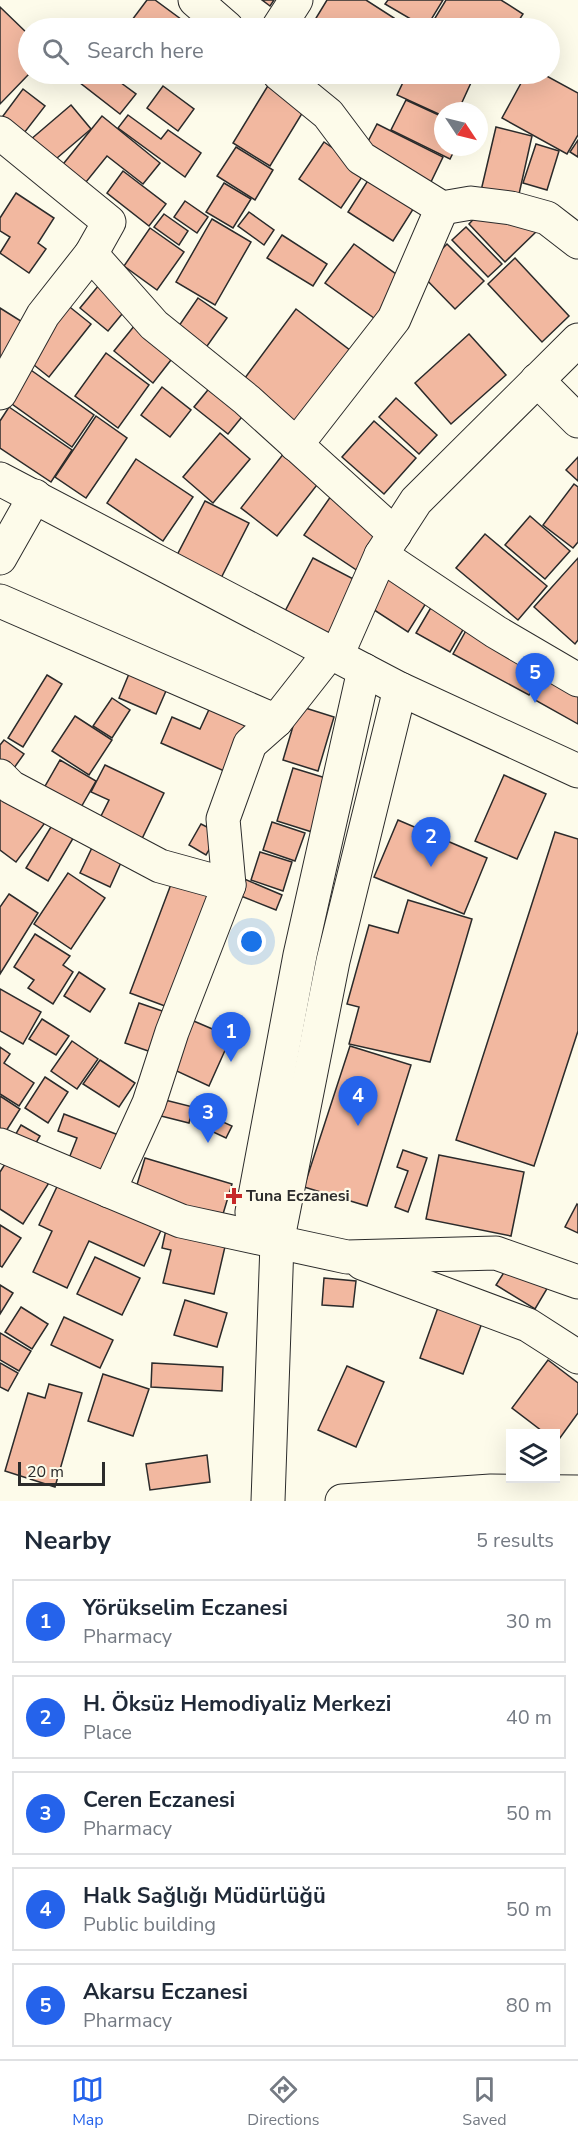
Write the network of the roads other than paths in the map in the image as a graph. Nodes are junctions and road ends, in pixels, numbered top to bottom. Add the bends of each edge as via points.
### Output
1 (195, 0) edge
2 (296, 0) edge
3 (216, 18) edge
4 (284, 18) edge
5 (291, 84) edge
6 (0, 134) edge
7 (442, 208) junction
8 (578, 243) edge
9 (91, 254) junction
10 (578, 340) edge
11 (537, 380) junction
12 (0, 393) edge
13 (578, 421) edge
14 (296, 445) junction
15 (0, 478) edge
16 (34, 496) junction
17 (388, 544) junction
18 (0, 558) edge
19 (0, 601) edge
20 (344, 659) junction
21 (578, 680) edge
22 (400, 689) junction
23 (276, 721) junction
24 (578, 771) edge
25 (0, 776) edge
26 (229, 885) junction
27 (0, 1144) edge
28 (109, 1191) junction
29 (277, 1243) junction
30 (347, 1257) junction
31 (578, 1282) edge
32 (578, 1357) edge
33 (578, 1492) edge
34 (268, 1501) edge
35 (342, 1501) edge

1 - 3 street
2 - 4 street
5 - 7 street via 328,114 361,158
6 - 9 street via 109,222
7 - 8 street via 471,203 511,208 547,218
7 - 14 street via 394,318
9 - 12 street via 43,315
9 - 14 street via 154,325
10 - 11 street
11 - 13 street
11 - 17 street via 416,501
14 - 17 street
15 - 16 street
16 - 18 street
16 - 20 street
17 - 20 street
17 - 21 street via 496,632
19 - 23 street
20 - 22 street
20 - 23 street
20 - 29 street via 300,955 252,1212
22 - 24 street
22 - 29 street via 333,961
23 - 26 street via 250,744 223,819
25 - 26 street via 11,787 160,866
26 - 28 street via 149,1102
27 - 28 street
28 - 29 street via 181,1221
29 - 30 street
29 - 34 street
30 - 31 street via 496,1253
30 - 32 street via 528,1325
33 - 35 street via 491,1491

